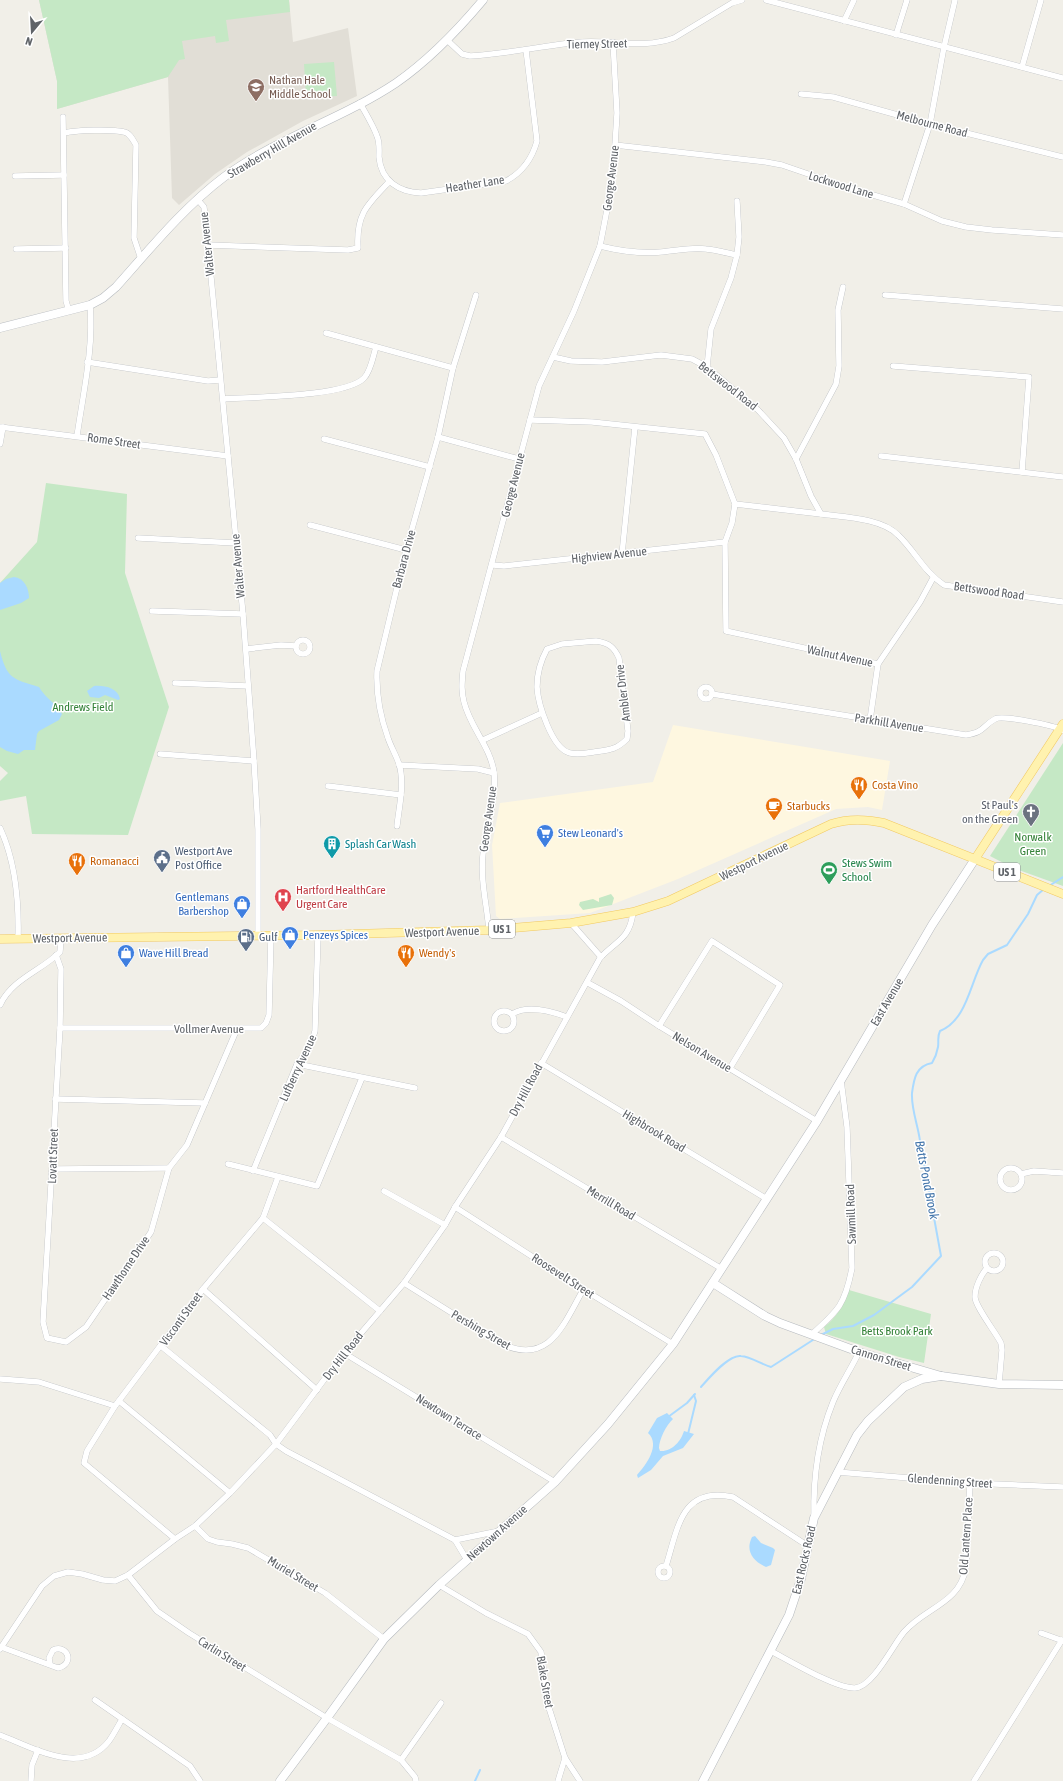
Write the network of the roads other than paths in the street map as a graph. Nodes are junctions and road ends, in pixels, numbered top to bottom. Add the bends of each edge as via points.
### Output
1 (483, 0) edge
2 (742, 0) edge
3 (766, 0) edge
4 (854, 0) edge
5 (907, 0) edge
6 (955, 0) edge
7 (1041, 0) edge
8 (844, 21) junction
9 (896, 34) junction
10 (447, 40) junction
11 (613, 42) junction
12 (944, 47) junction
13 (526, 50) junction
14 (1022, 66) junction
15 (1063, 78) edge
16 (801, 94) dead end
17 (360, 104) junction
18 (63, 117) dead end
19 (930, 124) junction
20 (64, 133) junction
21 (615, 145) junction
22 (1063, 157) edge
23 (15, 176) dead end
24 (64, 176) junction
25 (389, 182) junction
26 (198, 200) junction
27 (737, 201) dead end
28 (904, 204) junction
29 (1063, 235) edge
30 (208, 245) junction
31 (600, 246) junction
32 (66, 248) junction
33 (16, 249) dead end
34 (737, 255) junction
35 (141, 259) junction
36 (843, 287) dead end
37 (476, 295) dead end
38 (885, 295) dead end
39 (90, 305) junction
40 (1063, 309) edge
41 (69, 311) junction
42 (0, 328) edge
43 (326, 333) dead end
44 (376, 347) junction
45 (553, 356) junction
46 (87, 362) junction
47 (893, 366) dead end
48 (707, 367) junction
49 (453, 368) junction
50 (220, 380) junction
51 (222, 399) junction
52 (530, 420) junction
53 (635, 426) junction
54 (1, 427) edge
55 (77, 436) junction
56 (438, 437) junction
57 (324, 439) dead end
58 (0, 444) edge
59 (228, 456) junction
60 (881, 456) dead end
61 (796, 459) junction
62 (519, 460) junction
63 (430, 466) junction
64 (1022, 472) junction
65 (1063, 477) edge
66 (735, 504) junction
67 (822, 514) junction
68 (310, 525) dead end
69 (138, 538) dead end
70 (725, 542) junction
71 (236, 543) junction
72 (406, 550) junction
73 (622, 554) junction
74 (493, 565) junction
75 (933, 578) junction
76 (1063, 602) edge
77 (152, 611) dead end
78 (243, 614) junction
79 (296, 646) dead end
80 (246, 649) junction
81 (878, 664) junction
82 (175, 683) dead end
83 (248, 686) junction
84 (712, 694) dead end
85 (542, 713) junction
86 (870, 720) junction
87 (1062, 728) edge
88 (483, 740) junction
89 (160, 754) dead end
90 (254, 761) junction
91 (399, 765) junction
92 (494, 774) junction
93 (328, 786) dead end
94 (401, 795) junction
95 (397, 826) dead end
96 (0, 828) edge
97 (975, 859) junction
98 (1060, 893) edge
99 (633, 912) junction
100 (572, 923) junction
101 (489, 930) junction
102 (258, 935) junction
103 (271, 935) junction
104 (318, 935) junction
105 (0, 939) edge
106 (18, 939) junction
107 (61, 939) junction
108 (56, 955) junction
109 (601, 957) junction
110 (588, 983) junction
111 (0, 1005) edge
112 (512, 1014) dead end
113 (567, 1017) junction
114 (659, 1026) junction
115 (60, 1028) junction
116 (237, 1029) junction
117 (541, 1063) junction
118 (297, 1064) junction
119 (730, 1068) junction
120 (362, 1078) junction
121 (841, 1080) junction
122 (415, 1088) dead end
123 (55, 1099) junction
124 (205, 1103) junction
125 (817, 1121) junction
126 (501, 1137) junction
127 (228, 1164) dead end
128 (169, 1168) junction
129 (53, 1169) junction
130 (253, 1171) junction
131 (1063, 1173) edge
132 (1021, 1174) dead end
133 (278, 1177) junction
134 (384, 1191) dead end
135 (767, 1199) junction
136 (455, 1207) junction
137 (263, 1218) junction
138 (445, 1225) junction
139 (987, 1268) dead end
140 (722, 1269) junction
141 (404, 1283) junction
142 (713, 1283) junction
143 (203, 1289) junction
144 (583, 1290) junction
145 (380, 1311) junction
146 (813, 1335) junction
147 (66, 1342) joint
148 (673, 1344) junction
149 (161, 1346) junction
150 (859, 1352) junction
151 (344, 1353) junction
152 (941, 1376) junction
153 (0, 1380) edge
154 (999, 1384) junction
155 (1063, 1385) edge
156 (317, 1390) junction
157 (117, 1403) junction
158 (276, 1444) junction
159 (837, 1472) junction
160 (555, 1482) junction
161 (970, 1483) junction
162 (1063, 1487) edge
163 (230, 1493) junction
164 (814, 1518) junction
165 (194, 1526) junction
166 (499, 1531) junction
167 (174, 1539) junction
168 (455, 1540) junction
169 (808, 1546) junction
170 (467, 1560) junction
171 (666, 1566) dead end
172 (128, 1575) junction
173 (439, 1585) junction
174 (1041, 1634) dead end
175 (384, 1639) junction
176 (1062, 1640) edge
177 (1, 1648) edge
178 (771, 1652) junction
179 (50, 1664) dead end
180 (95, 1700) dead end
181 (441, 1703) dead end
182 (327, 1718) junction
183 (122, 1719) junction
184 (0, 1735) edge
185 (38, 1750) junction
186 (565, 1758) junction
187 (402, 1760) junction
188 (30, 1781) edge
189 (200, 1781) edge
190 (280, 1781) edge
191 (416, 1781) edge
192 (558, 1781) edge
193 (580, 1781) edge
194 (703, 1781) edge
195 (974, 1781) edge

1 - 10 main road, Strawberry Hill Avenue
2 - 11 street, Tierney Street via 732,3 664,42
3 - 8 street
4 - 8 street
5 - 9 street
6 - 12 street
7 - 14 street
8 - 9 street
9 - 12 street
10 - 13 street, Tierney Street via 462,54 470,56
10 - 17 main road, Strawberry Hill Avenue via 395,83
11 - 13 street, Tierney Street via 583,42
11 - 21 street, George Avenue via 617,113
12 - 14 street
12 - 19 street
13 - 25 street, Heather Lane via 537,141 533,154 516,176 506,181 421,193 410,192
14 - 15 street
16 - 19 street, Melbourne Road via 833,97
17 - 25 street via 377,135 380,164
17 - 26 main road, Strawberry Hill Avenue via 301,132 246,163 224,177
18 - 20 street
19 - 22 street, Melbourne Road
19 - 28 street
20 - 24 street
20 - 35 street via 125,132 131,136 136,146 134,238
21 - 28 street, Lockwood Lane via 782,165
21 - 31 street, George Avenue via 611,189
23 - 24 street
24 - 32 street
25 - 30 street via 360,217 357,232 358,248 348,250
26 - 30 street, Walter Avenue via 204,207
26 - 35 main road, Strawberry Hill Avenue
27 - 34 street
28 - 29 street, Lockwood Lane via 942,221 966,227
30 - 50 street, Walter Avenue
31 - 34 street via 642,253 706,249
31 - 45 street, George Avenue
32 - 33 street
32 - 41 street via 66,301
34 - 48 street via 711,329
35 - 39 main road, Strawberry Hill Avenue via 116,287
36 - 61 street via 838,310 839,366 836,384
37 - 49 street, Barbara Drive
38 - 40 street
39 - 41 main road, Strawberry Hill Avenue
39 - 46 street
41 - 42 main road, Strawberry Hill Avenue
43 - 44 street
44 - 49 street
44 - 51 street via 367,374 357,383 304,394
45 - 48 street, Bettswood Road via 602,362 661,355 692,359
45 - 52 street, George Avenue via 539,386
46 - 50 street
46 - 55 street
47 - 64 street via 1029,377
48 - 61 street, Bettswood Road via 773,425
49 - 56 street, Barbara Drive
50 - 51 street, Walter Avenue
51 - 59 street, Walter Avenue
52 - 53 street
52 - 62 street, George Avenue
53 - 66 street via 705,434
53 - 73 street
54 - 55 street, Rome Street
54 - 58 street
55 - 59 street, Rome Street
56 - 62 street
56 - 63 street, Barbara Drive
57 - 63 street
59 - 71 street, Walter Avenue
60 - 64 street
61 - 67 street, Bettswood Road via 811,496
62 - 74 street, George Avenue
63 - 72 street, Barbara Drive
64 - 65 street
66 - 67 street, Bettswood Road
66 - 70 street
67 - 75 street, Bettswood Road via 877,523 888,528 898,534
68 - 72 street
69 - 71 street
70 - 73 street, Highview Avenue
70 - 81 street, Walnut Avenue via 726,631
71 - 78 street, Walter Avenue
72 - 91 street, Barbara Drive via 377,671 380,713
73 - 74 street, Highview Avenue
74 - 88 street, George Avenue via 463,672 462,688 464,704
75 - 76 street, Bettswood Road via 944,585
75 - 81 street, Walnut Avenue
77 - 78 street
78 - 80 street, Walter Avenue
79 - 80 street
80 - 83 street, Walter Avenue
81 - 86 street
82 - 83 street
83 - 90 street, Walter Avenue
84 - 86 street, Parkhill Avenue
85 - 85 street, Ambler Drive via 537,687 539,669 547,649 562,644 596,641 607,643 615,649 619,658 628,731 627,739 622,744 613,750 569,753 560,748
85 - 88 street
86 - 87 street, Parkhill Avenue via 966,735 977,733 995,718 1005,717
87 - 97 main road, East Avenue
88 - 92 street, George Avenue
89 - 90 street
90 - 102 street, Walter Avenue via 258,829
91 - 92 street via 478,770
91 - 94 street, Barbara Drive
92 - 101 street, George Avenue via 483,856
93 - 94 street
94 - 95 street, Barbara Drive
96 - 106 street via 5,838 15,886 19,913
97 - 98 main road, US 1
97 - 99 main road, Westport Avenue / US 1 via 884,823 866,819 840,821 668,901
97 - 121 main road, East Avenue via 932,925
99 - 100 main road, Westport Avenue / US 1
99 - 109 street, Dry Hill Road via 632,924 624,937
100 - 101 main road, Westport Avenue / US 1
100 - 109 street
101 - 104 main road, Westport Avenue / US 1
102 - 103 main road, Westport Avenue / US 1
102 - 107 main road, Westport Avenue / US 1
103 - 104 main road, Westport Avenue / US 1
103 - 116 street, Vollmer Avenue via 269,1015 266,1024 261,1028
104 - 118 street, Lufberry Avenue via 315,1031 310,1047
105 - 106 main road, Westport Avenue / US 1
106 - 107 main road, Westport Avenue / US 1
107 - 108 street via 60,952
108 - 111 street via 14,986
108 - 115 street, Lovatt Street via 61,969
109 - 110 street, Dry Hill Road
110 - 113 street, Dry Hill Road
110 - 114 street, Nelson Avenue
112 - 113 street via 526,1010 545,1011
113 - 117 street, Dry Hill Road
114 - 119 street, Nelson Avenue
114 - 119 street via 712,941 780,985
115 - 116 street, Vollmer Avenue
115 - 123 street, Lovatt Street
116 - 124 street, Hawthorne Drive
117 - 126 street, Dry Hill Road
117 - 135 street, Highbrook Road
118 - 120 street
118 - 130 street, Lufberry Avenue
119 - 125 street, Nelson Avenue
120 - 122 street
120 - 133 street via 317,1186
121 - 125 main road, East Avenue
121 - 146 street, Sawmill Road via 847,1126 852,1268 843,1303
123 - 124 street
123 - 129 street, Lovatt Street
124 - 128 street, Hawthorne Drive via 187,1145
125 - 135 main road, East Avenue
126 - 136 street, Dry Hill Road
126 - 140 street, Merrill Road
127 - 130 street
128 - 129 street
128 - 147 street, Hawthorne Drive via 151,1232 86,1327
129 - 147 street, Lovatt Street via 43,1322 47,1338
130 - 133 street
131 - 132 street via 1034,1171
133 - 137 street, Visconti Street
134 - 138 street
135 - 140 main road, East Avenue
136 - 138 street, Dry Hill Road
136 - 144 street, Roosevelt Street
137 - 143 street, Visconti Street
137 - 145 street
138 - 141 street, Dry Hill Road
139 - 154 street via 978,1282 975,1297 1001,1343
140 - 142 main road, East Avenue
141 - 144 street, Pershing Street via 513,1350 541,1347 551,1342
141 - 145 street, Dry Hill Road
142 - 146 main road, Cannon Street via 765,1316
142 - 148 main road, Newtown Avenue
143 - 149 street, Visconti Street
143 - 156 street
144 - 148 street, Roosevelt Street
145 - 151 street, Dry Hill Road
146 - 150 main road, Cannon Street
148 - 160 main road, Newtown Avenue via 608,1424
149 - 157 street, Visconti Street
149 - 158 street via 270,1435
150 - 152 main road, Cannon Street
150 - 164 street via 833,1402 817,1455 813,1486
151 - 156 street, Dry Hill Road
151 - 160 street, Newtown Terrace
152 - 154 main road, Cannon Street
152 - 159 main road, East Rocks Road via 922,1378 904,1387 886,1403 857,1435
153 - 157 street via 39,1382
154 - 155 main road, Cannon Street
156 - 158 street, Dry Hill Road
157 - 163 street
157 - 167 street, Visconti Street via 87,1451 84,1463
158 - 163 street, Dry Hill Road
158 - 168 street
159 - 161 street, Glendenning Street
159 - 164 main road, East Rocks Road
160 - 166 main road, Newtown Avenue
161 - 162 street, Glendenning Street
161 - 178 street, Old Lantern Place via 966,1568 960,1587 908,1628 866,1683 857,1688 838,1685
163 - 165 street, Dry Hill Road
164 - 169 main road, East Rocks Road
165 - 167 street, Dry Hill Road
165 - 175 street, Muriel Street via 208,1539 248,1548 325,1593
166 - 168 street
166 - 170 main road, Newtown Avenue
167 - 172 street, Dry Hill Road
168 - 170 street
169 - 171 street via 734,1497 710,1496 688,1507
169 - 178 main road, East Rocks Road via 795,1600
170 - 173 main road, Newtown Avenue
172 - 177 street, Dry Hill Road via 114,1581 68,1572 54,1576 42,1586
172 - 182 street, Carlin Street via 157,1610 182,1629
173 - 175 main road, Newtown Avenue
173 - 186 street, Blake Street via 528,1634 541,1652 549,1708
174 - 176 street
175 - 182 main road, Newtown Avenue
176 - 195 street
177 - 179 street
178 - 194 main road, East Rocks Road
180 - 183 street
181 - 187 street
182 - 187 street, Carlin Street
182 - 190 main road, Newtown Avenue
183 - 185 street via 108,1742 83,1757 72,1759
183 - 189 street via 190,1766
184 - 185 street
185 - 188 street via 32,1764
186 - 192 street
186 - 193 street, Blake Street
187 - 191 street

